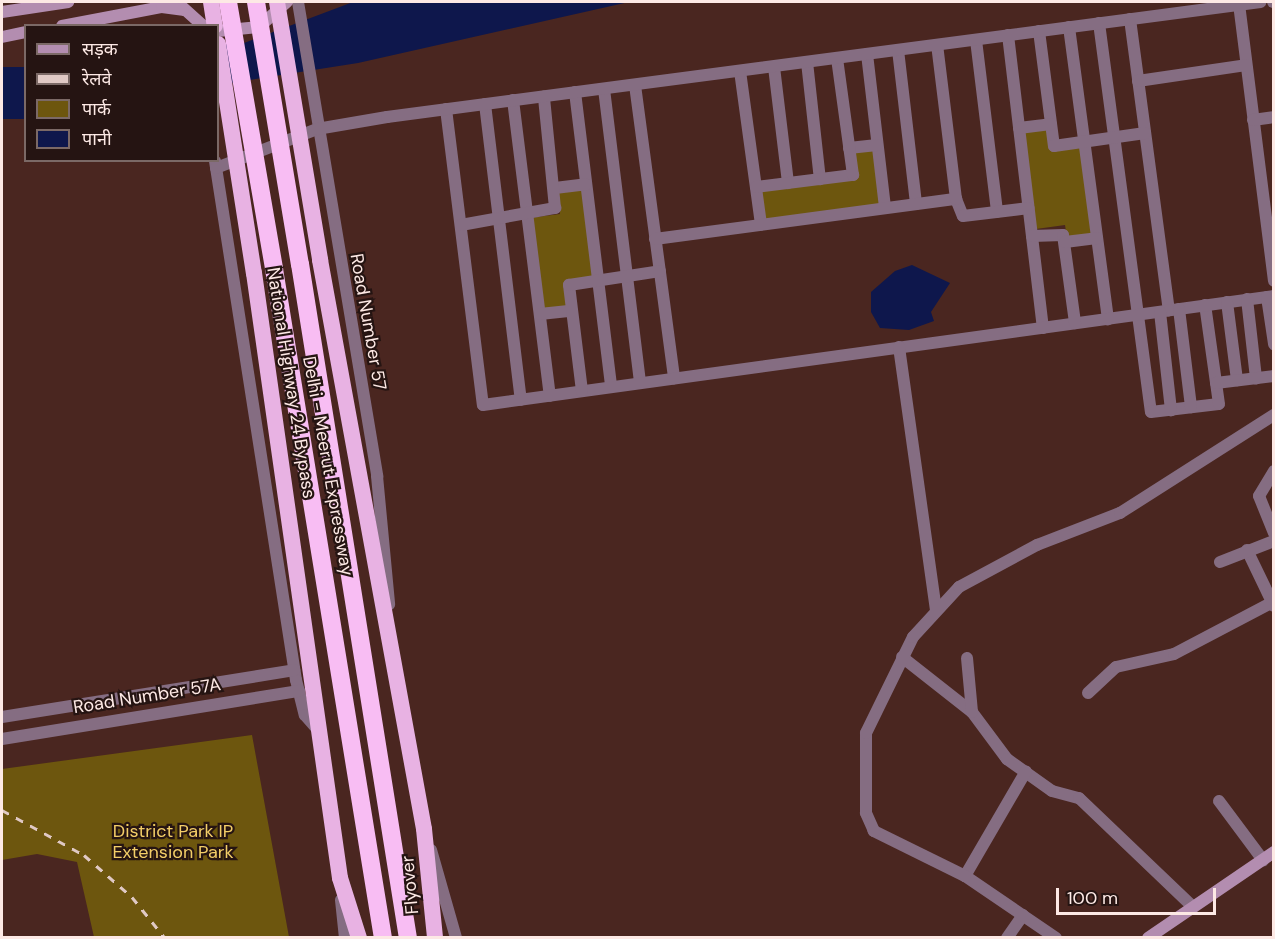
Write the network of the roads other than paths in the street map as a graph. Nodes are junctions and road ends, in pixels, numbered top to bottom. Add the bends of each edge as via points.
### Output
1 (68, 2) edge
2 (211, 2) edge
3 (228, 2) edge
4 (256, 2) edge
5 (277, 2) edge
6 (287, 2) edge
7 (1260, 2) edge
8 (299, 4) edge
9 (1239, 4) junction
10 (180, 6) edge
11 (2, 12) edge
12 (1130, 19) junction
13 (1099, 23) junction
14 (73, 24) edge
15 (196, 24) edge
16 (214, 24) edge
17 (1069, 27) junction
18 (219, 31) edge
19 (1039, 31) junction
20 (24, 32) edge
21 (1008, 35) junction
22 (2, 37) edge
23 (976, 40) junction
24 (937, 45) junction
25 (219, 50) edge
26 (897, 50) junction
27 (867, 54) junction
28 (837, 58) junction
29 (807, 62) junction
30 (1246, 65) junction
31 (774, 67) junction
32 (741, 71) junction
33 (1138, 81) junction
34 (635, 85) junction
35 (604, 89) junction
36 (575, 92) junction
37 (544, 97) junction
38 (513, 100) junction
39 (485, 104) junction
40 (446, 109) junction
41 (1274, 117) edge
42 (1253, 120) junction
43 (1051, 124) junction
44 (1019, 128) junction
45 (317, 129) junction
46 (1145, 133) junction
47 (1114, 137) junction
48 (1084, 142) junction
49 (878, 145) junction
50 (849, 148) junction
51 (215, 164) edge
52 (820, 180) junction
53 (788, 183) junction
54 (586, 184) junction
55 (756, 187) junction
56 (555, 188) junction
57 (956, 199) junction
58 (916, 204) junction
59 (885, 208) junction
60 (1029, 208) junction
61 (997, 212) junction
62 (528, 216) junction
63 (499, 220) junction
64 (460, 225) junction
65 (761, 225) junction
66 (1032, 236) junction
67 (1097, 238) junction
68 (655, 239) junction
69 (1065, 242) junction
70 (660, 271) junction
71 (627, 276) junction
72 (598, 280) junction
73 (1274, 281) edge
74 (1270, 296) edge
75 (1247, 299) junction
76 (1227, 302) junction
77 (1205, 305) junction
78 (1169, 310) junction
79 (572, 311) junction
80 (540, 314) junction
81 (1137, 315) junction
82 (1108, 319) junction
83 (1075, 323) junction
84 (1043, 327) junction
85 (1274, 344) edge
86 (899, 347) junction
87 (1274, 376) edge
88 (674, 378) junction
89 (1256, 378) junction
90 (1237, 380) junction
91 (640, 383) junction
92 (1216, 383) junction
93 (611, 387) junction
94 (582, 391) junction
95 (550, 396) junction
96 (520, 400) junction
97 (1191, 407) junction
98 (1171, 410) junction
99 (1274, 415) edge
100 (1274, 471) edge
101 (1274, 533) edge
102 (1274, 541) edge
103 (1247, 550) junction
104 (1220, 562) dead end
105 (1272, 605) edge
106 (936, 609) junction
107 (392, 651) junction
108 (902, 657) junction
109 (967, 658) dead end
110 (294, 670) junction
111 (298, 691) junction
112 (1088, 693) dead end
113 (972, 712) junction
114 (2, 717) edge
115 (318, 730) junction
116 (2, 739) edge
117 (1026, 771) junction
118 (1219, 801) dead end
119 (424, 829) junction
120 (1268, 856) edge
121 (965, 876) junction
122 (340, 878) junction
123 (1193, 907) junction
124 (1023, 915) junction
125 (434, 932) edge
126 (345, 938) edge
127 (359, 938) edge
128 (383, 938) edge
129 (408, 938) edge
130 (456, 938) edge
131 (1007, 938) edge
132 (1056, 938) edge
133 (1149, 938) edge

1 - 11 main road
2 - 16 highway
3 - 128 highway, Delhi - Meerut Expressway, bridge
4 - 129 highway, Delhi - Meerut Expressway, bridge
5 - 107 highway, Flyover, bridge
6 - 18 main road via 259,27
7 - 9 street
8 - 45 street, Road Number 57
9 - 12 street
9 - 30 street
10 - 14 main road
10 - 15 main road
12 - 13 street
12 - 33 street
13 - 17 street
13 - 47 street
17 - 19 street
17 - 48 street
19 - 21 street
19 - 43 street
20 - 22 main road
21 - 23 street
21 - 44 street
23 - 24 street
23 - 61 street
24 - 26 street
24 - 57 street
25 - 115 highway, National Highway 24 Bypass, bridge via 279,417
26 - 27 street
26 - 58 street
27 - 28 street
27 - 49 street
28 - 29 street
28 - 50 street
29 - 31 street
29 - 52 street
30 - 33 street
30 - 42 street
31 - 32 street
31 - 53 street
32 - 34 street
32 - 55 street
33 - 46 street
34 - 35 street
34 - 68 street
35 - 36 street
35 - 71 street
36 - 37 street
36 - 54 street
37 - 38 street
37 - 56 street
38 - 39 street
38 - 62 street
39 - 40 street
39 - 63 street
40 - 45 street
40 - 64 street
41 - 42 street
42 - 73 street
43 - 44 street
43 - 48 street via 1054,146
44 - 60 street
45 - 51 street
45 - 107 street, Road Number 57 via 376,476
46 - 47 street
46 - 78 street
47 - 48 street
47 - 81 street
48 - 67 street
49 - 50 street
49 - 59 street
50 - 52 street via 853,175
51 - 110 street
52 - 53 street
53 - 55 street
54 - 56 street
54 - 72 street
55 - 65 street
56 - 62 street via 555,208
57 - 58 street
57 - 61 street via 960,216
58 - 59 street
59 - 65 street
60 - 61 street
60 - 66 street
62 - 63 street
62 - 80 street
63 - 64 street
63 - 96 street
64 - 96 street via 479,400 490,405
65 - 68 street
66 - 69 street via 1061,234
66 - 84 street
67 - 69 street
67 - 82 street
68 - 70 street
69 - 83 street
70 - 71 street
70 - 88 street
71 - 72 street
71 - 91 street
72 - 79 street via 569,285
72 - 93 street
74 - 75 street
74 - 85 street
75 - 76 street
75 - 89 street
76 - 77 street
76 - 90 street
77 - 78 street
77 - 92 street
78 - 81 street
78 - 97 street
78 - 98 street
79 - 80 street
79 - 94 street
80 - 95 street
81 - 82 street
81 - 98 street via 1149,409
82 - 83 street
83 - 84 street
84 - 86 street
86 - 88 street
86 - 106 street
87 - 89 street
88 - 91 street
89 - 90 street
90 - 92 street
91 - 93 street
92 - 97 street via 1219,404
93 - 94 street
94 - 95 street
95 - 96 street
97 - 98 street
99 - 106 street via 1120,513 1036,545 959,587
100 - 101 street via 1259,496
102 - 103 street
103 - 104 street
103 - 105 street
105 - 112 street via 1174,654 1116,667
106 - 108 street
107 - 119 highway, Flyover
108 - 113 street
108 - 121 street via 864,742 869,825
109 - 113 street
110 - 111 street
110 - 114 street, Road Number 57A
111 - 115 street via 305,715
111 - 116 street, Road Number 57A
113 - 117 street via 988,738
115 - 122 highway, National Highway 24 Bypass
117 - 121 street
117 - 123 street via 1052,790 1079,798
118 - 120 street
119 - 125 highway, Flyover
119 - 130 street
120 - 123 main road
121 - 124 street
122 - 126 street
122 - 127 highway
123 - 133 main road
124 - 131 street
124 - 132 street

